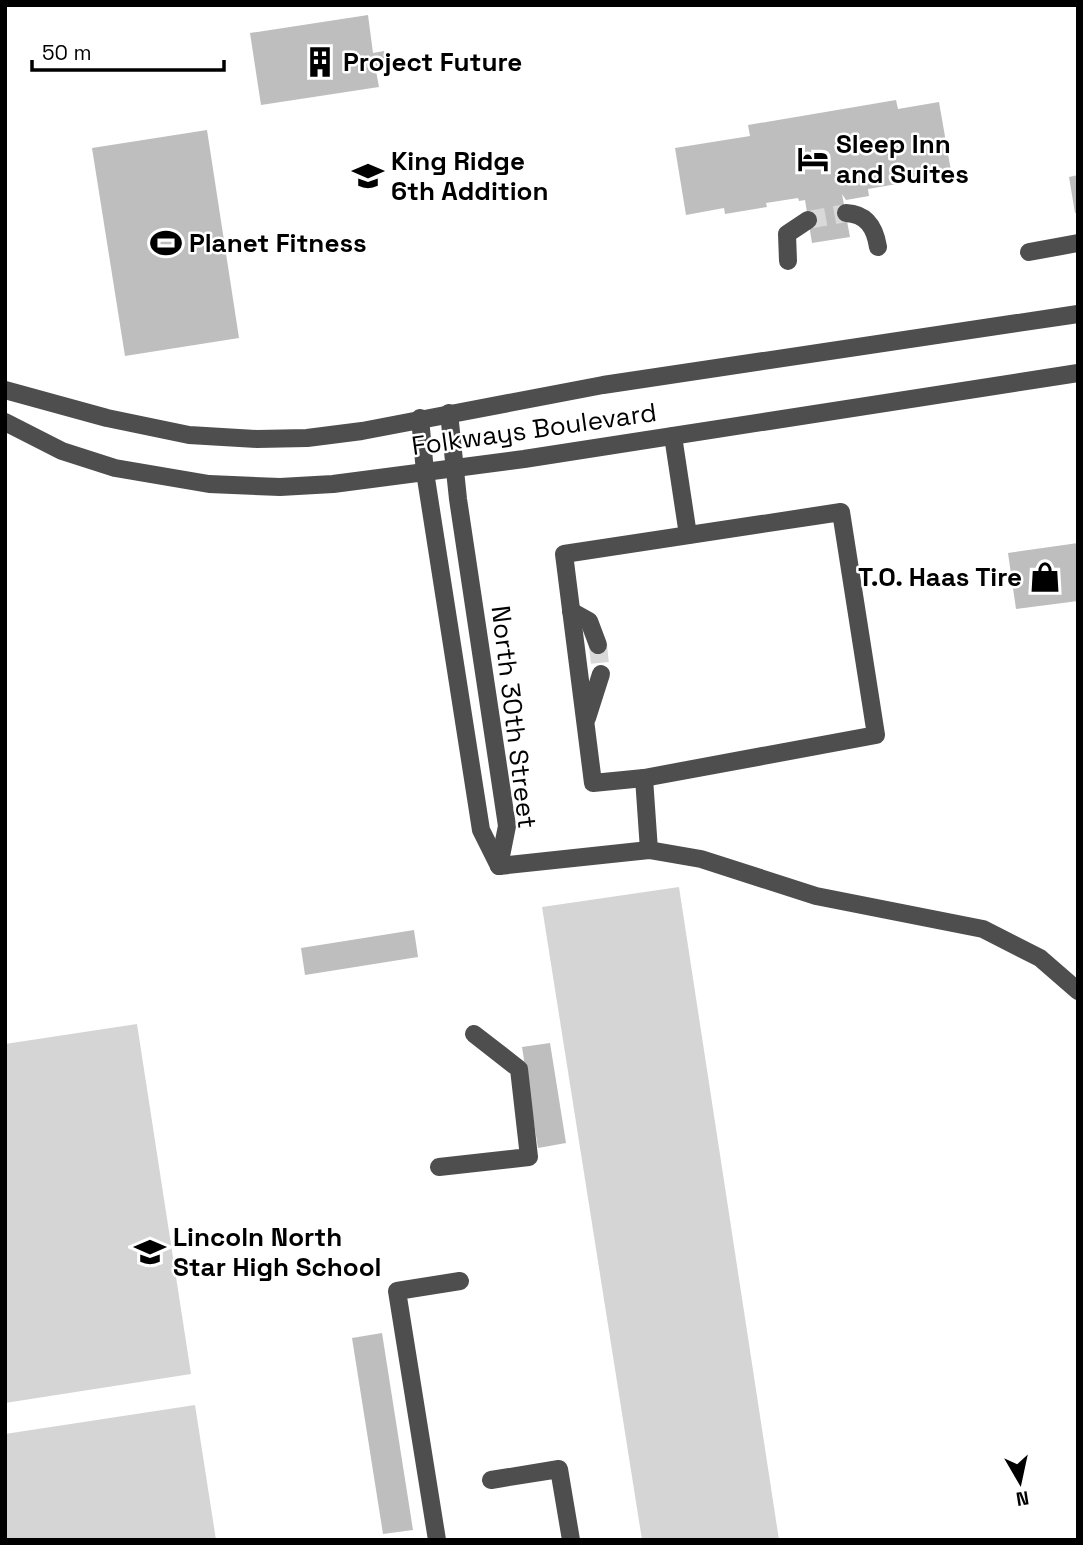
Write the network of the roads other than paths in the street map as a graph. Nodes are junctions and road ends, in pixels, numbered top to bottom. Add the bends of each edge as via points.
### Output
1 (846, 213) tunnel mouth
2 (808, 220) tunnel mouth
3 (1078, 243) edge
4 (878, 247) dead end
5 (1029, 252) dead end
6 (788, 261) dead end
7 (1078, 314) edge
8 (1078, 373) edge
9 (5, 390) edge
10 (449, 413) junction
11 (420, 418) junction
12 (5, 422) edge
13 (673, 436) junction
14 (455, 468) junction
15 (425, 472) junction
16 (688, 535) junction
17 (571, 611) junction
18 (598, 645) tunnel mouth
19 (601, 674) tunnel mouth
20 (585, 724) junction
21 (644, 778) junction
22 (649, 850) junction
23 (499, 866) junction
24 (1078, 991) edge
25 (474, 1034) dead end
26 (439, 1167) dead end
27 (460, 1280) dead end
28 (491, 1480) dead end
29 (437, 1540) edge
30 (571, 1540) edge

1 - 4 street via 872,225
2 - 6 street via 787,234
3 - 5 street
7 - 10 street, Folkways Boulevard via 656,376
8 - 13 street, Folkways Boulevard
9 - 11 street, Folkways Boulevard via 152,429 229,438 307,438
10 - 11 street, Folkways Boulevard
10 - 14 street, North 30th Street
11 - 15 street, North 30th Street
12 - 15 street, Folkways Boulevard via 82,458 209,484 280,488
13 - 14 street, Folkways Boulevard
13 - 16 street
14 - 15 street, Folkways Boulevard
14 - 23 street, North 30th Street via 507,826
15 - 23 street, North 30th Street via 481,830
16 - 17 street via 564,554
16 - 21 street via 841,512 876,735
17 - 18 street via 589,621
17 - 20 street
19 - 20 street
20 - 21 street via 593,783
21 - 22 street
22 - 23 street
22 - 24 street via 701,859 816,897 983,929 1040,958
25 - 26 street via 519,1069 529,1157
27 - 29 street via 397,1292
28 - 30 street via 559,1469

